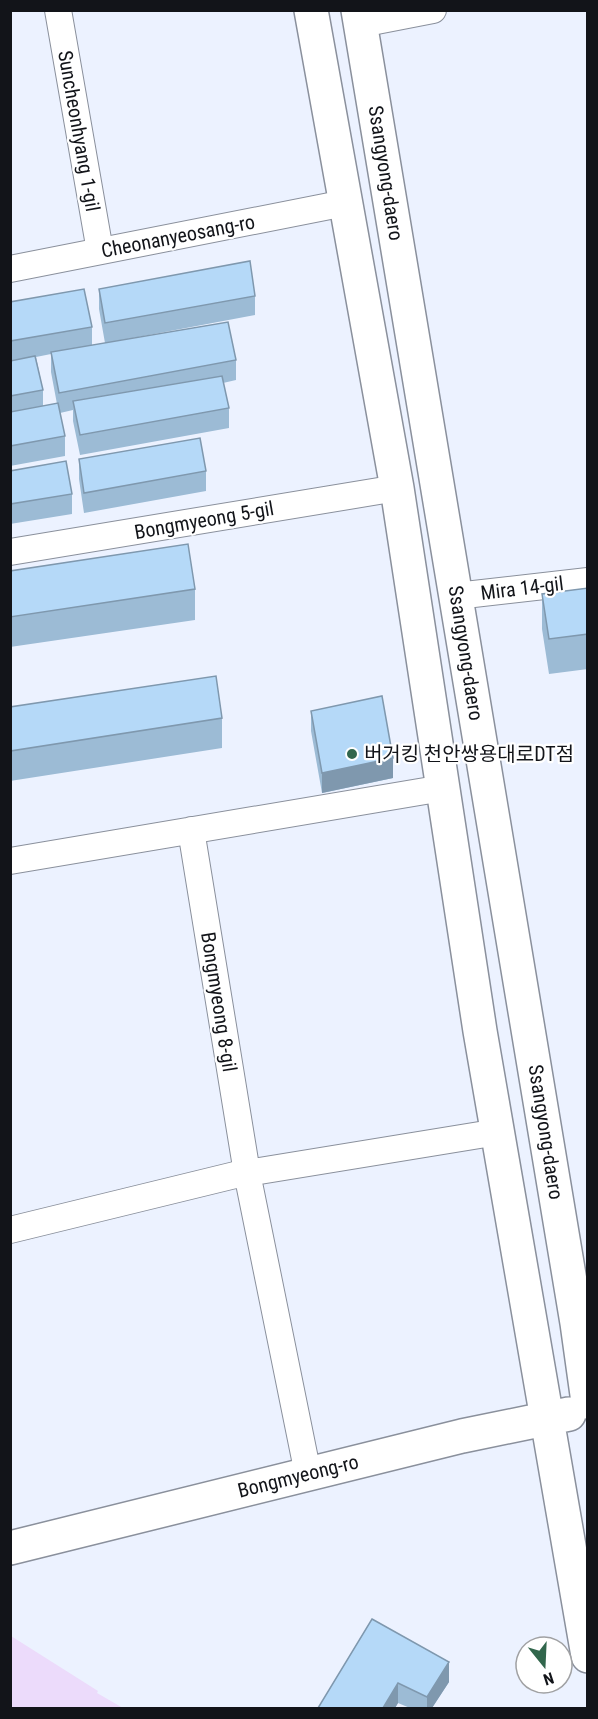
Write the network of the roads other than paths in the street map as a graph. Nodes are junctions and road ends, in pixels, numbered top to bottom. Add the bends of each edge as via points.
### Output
1 (58, 10) edge
2 (311, 10) edge
3 (433, 10) edge
4 (360, 17) edge
5 (345, 203) junction
6 (100, 251) junction
7 (10, 269) edge
8 (397, 488) junction
9 (10, 552) edge
10 (588, 581) edge
11 (456, 596) junction
12 (443, 788) junction
13 (191, 830) junction
14 (10, 861) edge
15 (498, 1132) junction
16 (247, 1173) junction
17 (10, 1230) edge
18 (588, 1402) edge
19 (588, 1410) edge
20 (546, 1417) junction
21 (308, 1474) junction
22 (10, 1548) edge
23 (588, 1656) edge

1 - 6 street, Suncheonhyang 1-gil
2 - 5 main road
3 - 4 street
4 - 11 main road, Ssangyong-daero
5 - 6 street, Cheonanyeosang-ro
5 - 8 main road
6 - 7 street, Cheonanyeosang-ro
8 - 9 street, Bongmyeong 5-gil
8 - 12 main road
10 - 11 street, Mira 14-gil
11 - 18 main road, Ssangyong-daero
12 - 13 street
12 - 15 main road
13 - 14 street
13 - 16 street, Bongmyeong 8-gil
15 - 16 street
15 - 20 main road
16 - 17 street
16 - 21 street, Bongmyeong 8-gil
19 - 20 main road, Bongmyeong-ro
20 - 21 main road, Bongmyeong-ro
20 - 23 main road
21 - 22 main road, Bongmyeong-ro

